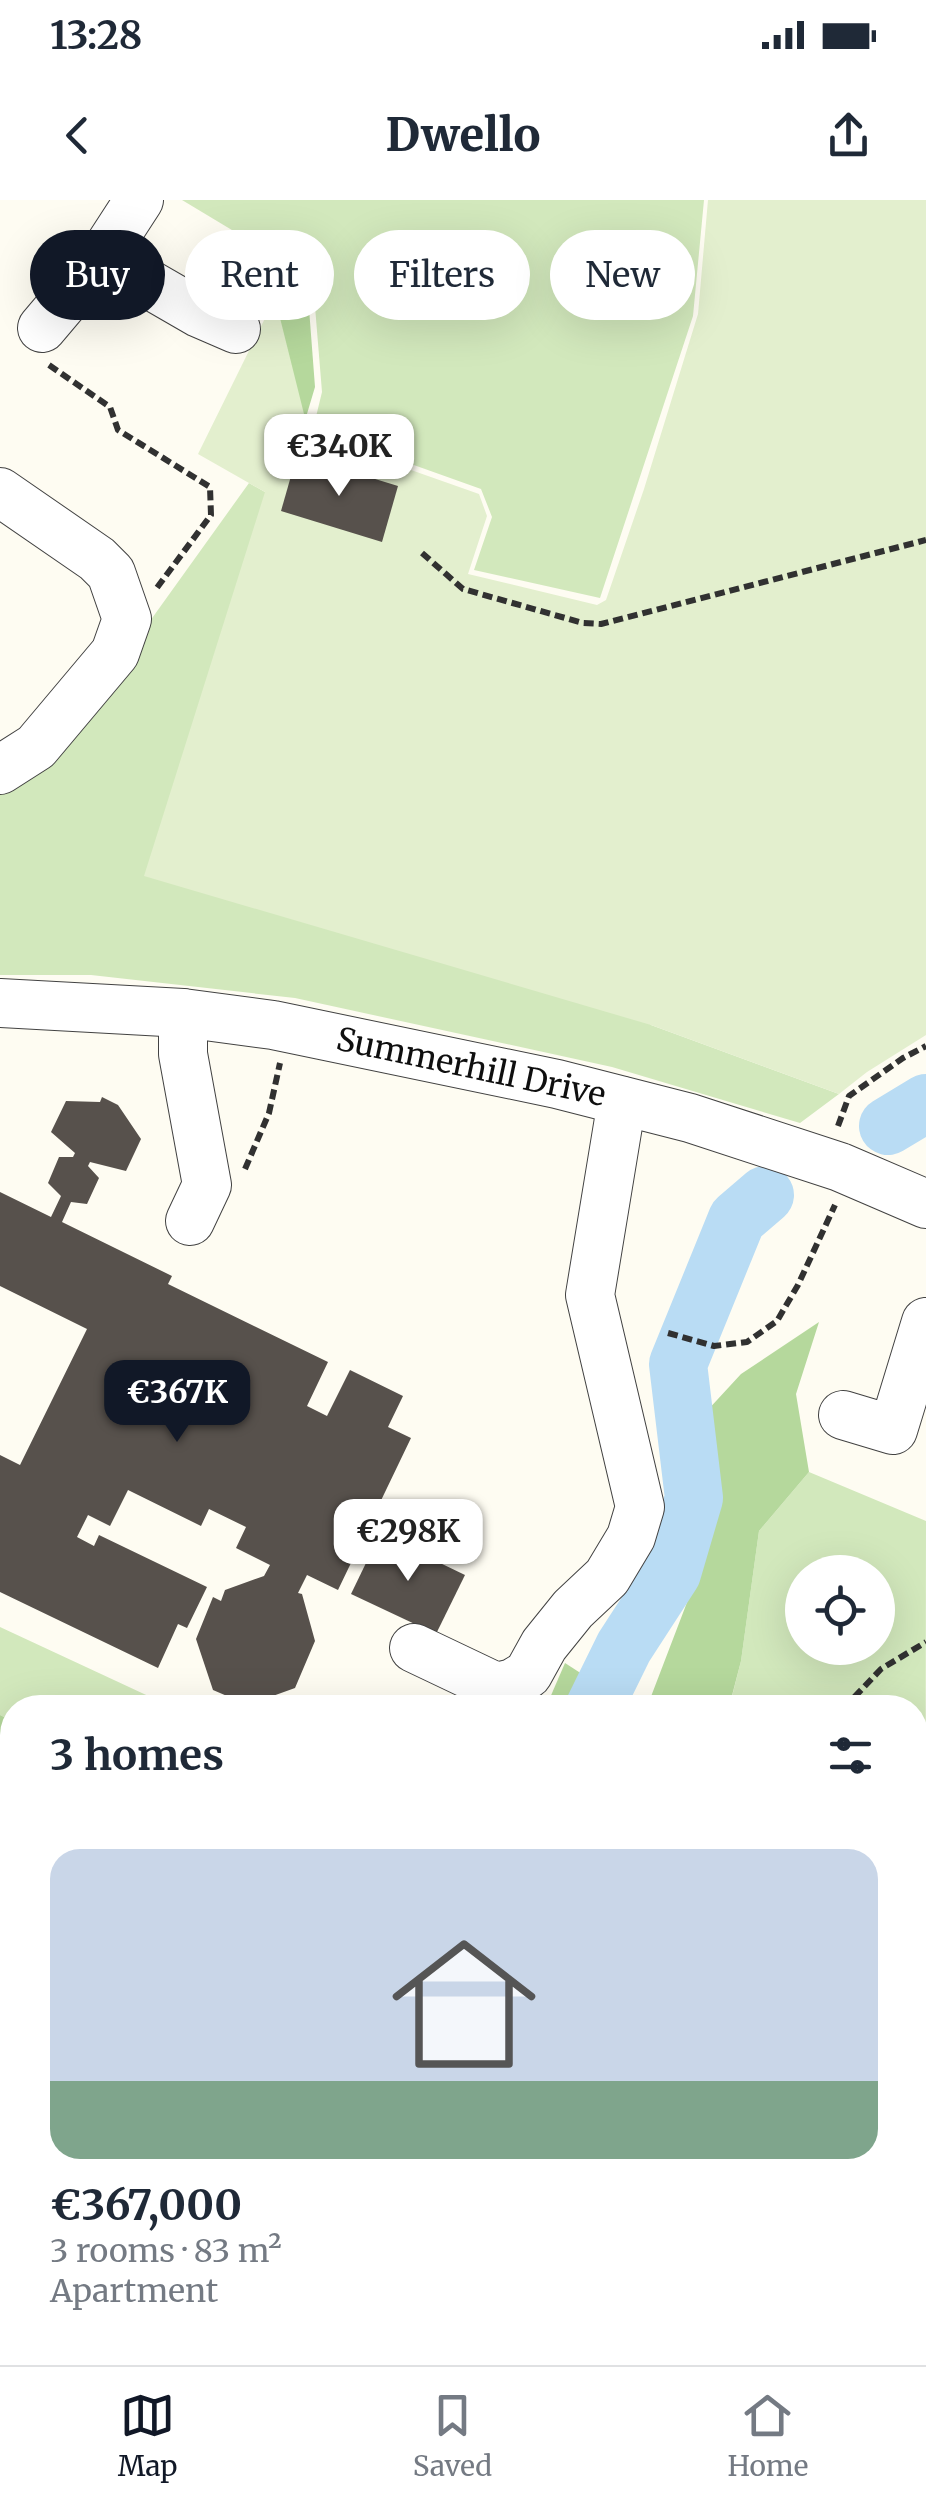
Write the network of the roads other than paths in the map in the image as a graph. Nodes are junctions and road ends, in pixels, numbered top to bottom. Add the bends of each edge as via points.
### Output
1 (139, 200) edge
2 (119, 230) edge
3 (165, 293) edge
4 (61, 320) edge
5 (236, 330) dead end
6 (44, 346) road end
7 (0, 492) edge
8 (0, 770) edge
9 (0, 1003) edge
10 (183, 1013) junction
11 (622, 1101) junction
12 (926, 1204) edge
13 (190, 1221) dead end
14 (926, 1322) edge
15 (844, 1415) dead end
16 (414, 1648) dead end

1 - 2 street
3 - 5 street
4 - 6 street
7 - 8 street via 97,559 111,573 127,618 115,652 36,747
9 - 10 street, Summerhill Drive
10 - 11 street, Summerhill Drive via 288,1027
10 - 13 street via 183,1054 207,1185
11 - 12 street, Summerhill Drive via 837,1167
11 - 16 street via 590,1295 640,1507 631,1536 607,1576 514,1684 496,1688
14 - 15 street via 893,1430

